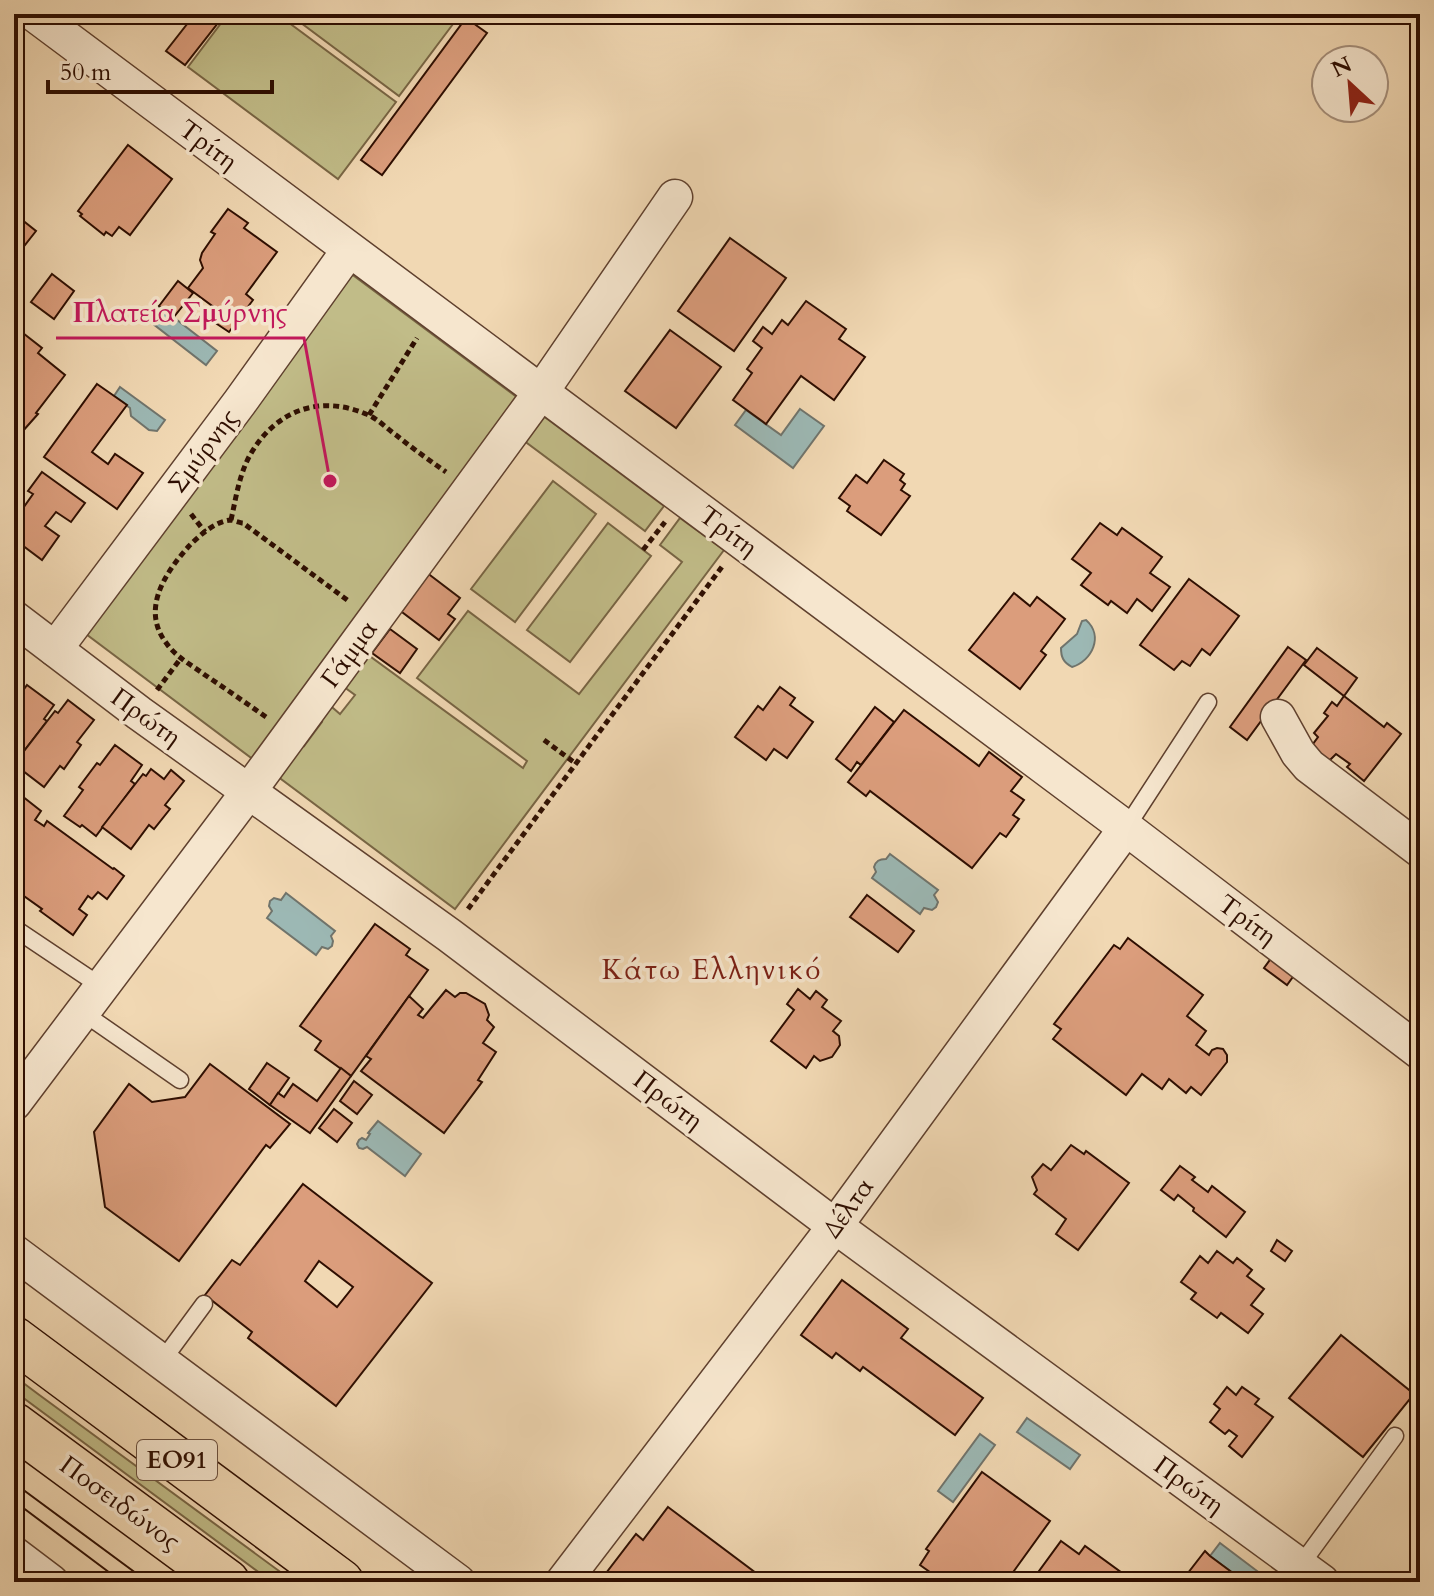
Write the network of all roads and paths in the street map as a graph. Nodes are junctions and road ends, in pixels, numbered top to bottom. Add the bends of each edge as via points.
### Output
1 (34, 14) edge
2 (675, 197) dead end
3 (349, 250) junction
4 (434, 312) junction
5 (541, 392) junction
6 (369, 415) junction
7 (469, 489) junction
8 (231, 520) junction
9 (741, 541) junction
10 (14, 618) edge
11 (374, 620) junction
12 (55, 649) junction
13 (1208, 702) dead end
14 (1278, 717) dead end
15 (290, 734) junction
16 (544, 740) dead end
17 (575, 763) junction
18 (249, 791) junction
19 (1126, 828) junction
20 (1420, 850) edge
21 (14, 928) edge
22 (449, 935) junction
23 (92, 999) junction
24 (1420, 1052) edge
25 (180, 1080) dead end
26 (14, 1103) edge
27 (835, 1226) junction
28 (14, 1252) edge
29 (204, 1304) dead end
30 (14, 1339) edge
31 (162, 1361) junction
32 (14, 1425) edge
33 (1395, 1436) dead end
34 (401, 1541) junction
35 (14, 1554) edge
36 (1311, 1574) edge
37 (51, 1582) edge
38 (227, 1582) edge
39 (341, 1582) edge
40 (422, 1582) edge
41 (458, 1582) edge
42 (563, 1582) edge

1 - 3 street, Τρίτη
2 - 5 street, Γάμμα
3 - 4 street, Τρίτη
3 - 12 street, Σμύρνης
4 - 5 street, Τρίτη
4 - 6 path
5 - 7 street, Γάμμα
5 - 9 street, Τρίτη
6 - 7 path
6 - 8 path via 320,406 285,417 250,455
7 - 11 street, Γάμμα
8 - 11 path via 243,523
8 - 15 path via 205,532 173,567 155,599 158,631 181,658
9 - 17 path
9 - 19 street, Τρίτη
10 - 12 street, Πρώτη
11 - 15 street, Γάμμα
12 - 18 street, Πρώτη
13 - 19 lane
14 - 20 street via 1309,766
15 - 18 street, Γάμμα
16 - 17 path
17 - 22 path
18 - 22 street, Πρώτη
18 - 23 street, Γάμμα
19 - 24 street, Τρίτη
19 - 27 street, Δέλτα
21 - 23 lane
22 - 27 street, Πρώτη
23 - 25 lane
23 - 26 street, Γάμμα
27 - 36 street, Πρώτη
27 - 42 street, Δέλτα
28 - 31 street
29 - 31 lane
30 - 39 highway, ΕΟ91
31 - 34 street
32 - 38 highway, Ποσειδώνος / ΕΟ91
33 - 36 lane
34 - 40 street
34 - 41 street
35 - 37 street

